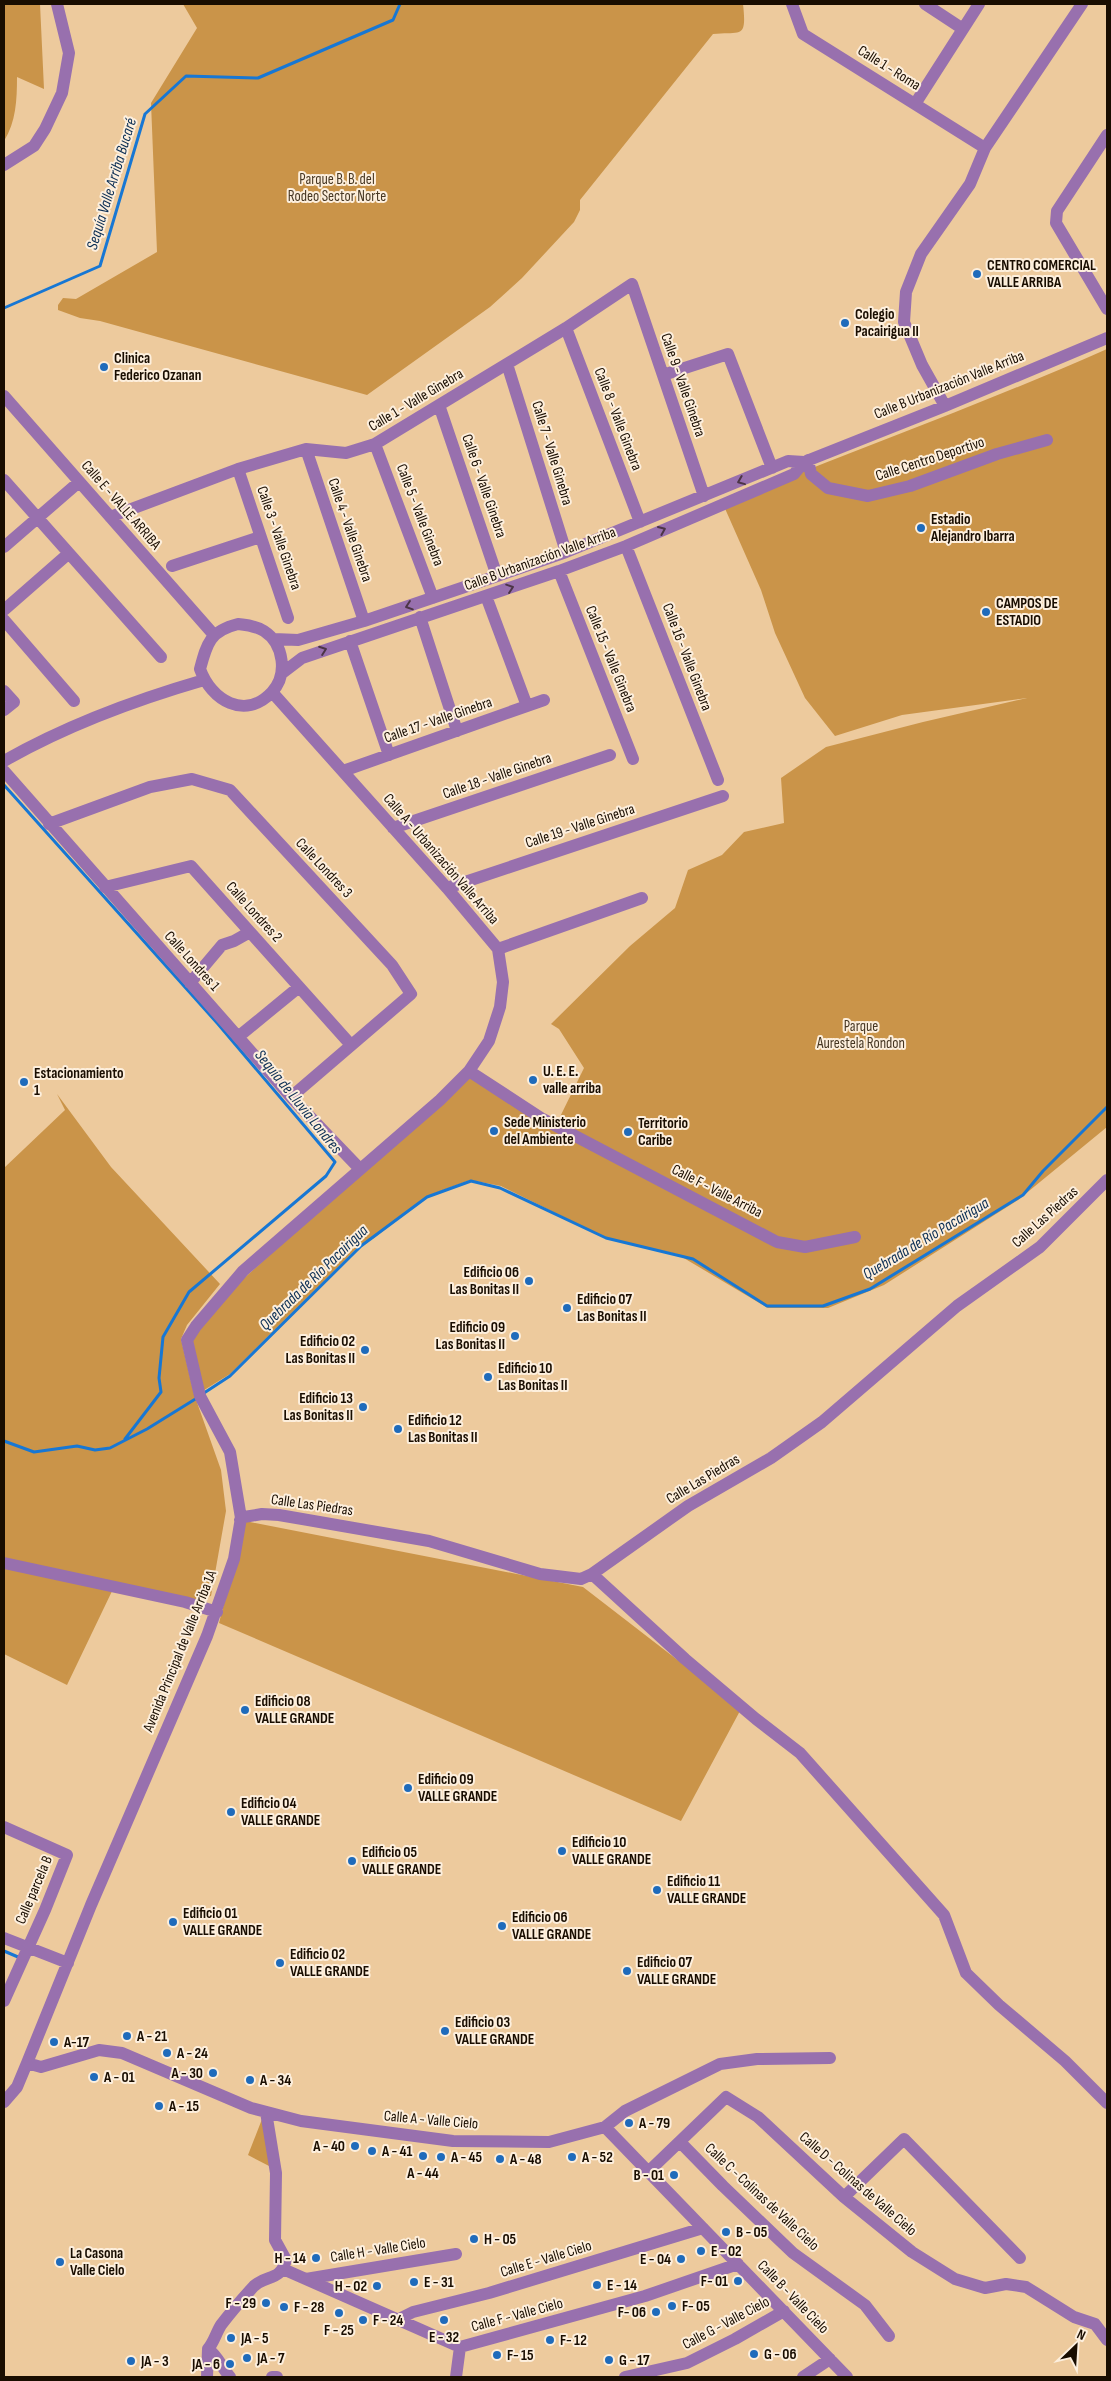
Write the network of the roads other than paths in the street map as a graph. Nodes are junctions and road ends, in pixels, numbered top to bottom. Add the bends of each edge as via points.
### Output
1 (57, 4) edge
2 (792, 4) edge
3 (925, 4) edge
4 (979, 4) edge
5 (1082, 4) edge
6 (963, 29) junction
7 (914, 104) junction
8 (1107, 136) edge
9 (985, 148) junction
10 (4, 165) edge
11 (632, 284) joint
12 (1107, 305) edge
13 (566, 328) junction
14 (1107, 338) edge
15 (507, 364) junction
16 (663, 375) junction
17 (4, 396) edge
18 (439, 405) junction
19 (945, 406) junction
20 (1047, 440) dead end
21 (375, 444) junction
22 (306, 449) junction
23 (806, 461) junction
24 (772, 468) junction
25 (238, 469) junction
26 (4, 481) edge
27 (80, 482) junction
28 (704, 496) junction
29 (110, 517) junction
30 (36, 518) junction
31 (640, 522) junction
32 (260, 537) junction
33 (626, 546) junction
34 (4, 547) edge
35 (566, 552) junction
36 (68, 554) junction
37 (172, 566) dead end
38 (559, 571) junction
39 (497, 576) junction
40 (486, 596) junction
41 (433, 598) junction
42 (4, 610) edge
43 (420, 617) junction
44 (288, 618) dead end
45 (4, 620) edge
46 (364, 621) junction
47 (214, 636) junction
48 (274, 639) junction
49 (350, 641) junction
50 (161, 657) dead end
51 (281, 674) junction
52 (204, 680) junction
53 (4, 691) edge
54 (272, 692) junction
55 (544, 700) dead end
56 (74, 701) dead end
57 (527, 706) junction
58 (4, 710) edge
59 (458, 731) junction
60 (389, 755) junction
61 (610, 755) dead end
62 (633, 759) dead end
63 (4, 761) edge
64 (4, 771) edge
65 (342, 771) junction
66 (718, 780) dead end
67 (723, 796) dead end
68 (49, 824) junction
69 (394, 828) junction
70 (105, 887) junction
71 (447, 888) junction
72 (642, 898) dead end
73 (250, 932) junction
74 (498, 949) junction
75 (190, 983) junction
76 (298, 986) junction
77 (238, 1037) junction
78 (351, 1045) junction
79 (469, 1071) junction
80 (292, 1097) junction
81 (360, 1169) junction
82 (1107, 1180) edge
83 (855, 1237) dead end
84 (240, 1520) junction
85 (4, 1563) edge
86 (592, 1574) junction
87 (217, 1612) junction
88 (4, 1827) edge
89 (4, 1938) edge
90 (27, 1948) junction
91 (68, 1963) junction
92 (4, 2001) edge
93 (830, 2058) dead end
94 (27, 2063) junction
95 (4, 2102) edge
96 (1107, 2103) edge
97 (266, 2112) junction
98 (604, 2127) junction
99 (680, 2142) junction
100 (648, 2172) junction
101 (844, 2197) junction
102 (703, 2228) junction
103 (456, 2254) dead end
104 (1020, 2258) dead end
105 (285, 2264) junction
106 (738, 2264) junction
107 (306, 2278) junction
108 (784, 2311) junction
109 (399, 2319) junction
110 (889, 2336) dead end
111 (1107, 2340) edge
112 (460, 2347) junction
113 (208, 2349) junction
114 (830, 2359) junction
115 (207, 2377) edge
116 (230, 2377) edge
117 (272, 2377) edge
118 (277, 2377) edge
119 (456, 2377) edge
120 (625, 2377) edge
121 (804, 2377) edge
122 (847, 2377) edge

1 - 10 street via 68,53 62,93 34,146
2 - 7 street, Calle 1 - Roma via 803,34
3 - 6 street
4 - 6 street
5 - 9 street
6 - 7 street
7 - 9 street, Calle 1 - Roma
8 - 12 street via 1057,211 1056,223
9 - 19 street via 970,184 921,254 906,292 904,322 922,365
11 - 13 street, Calle 1 - Valle Ginebra
11 - 16 street, Calle 9 - Valle Ginebra
13 - 15 street, Calle 1 - Valle Ginebra
13 - 31 street, Calle 8 - Valle Ginebra
14 - 19 street, Calle B Urbanización Valle Arriba
15 - 18 street, Calle 1 - Valle Ginebra
15 - 35 street, Calle 7 - Valle Ginebra
16 - 24 street via 728,354
16 - 28 street, Calle 9 - Valle Ginebra
17 - 27 street, Calle E - VALLE ARRIBA
18 - 21 street, Calle 1 - Valle Ginebra
18 - 39 street, Calle 6 - Valle Ginebra
19 - 23 street, Calle B Urbanización Valle Arriba
20 - 23 street, Calle Centro Deportivo via 997,454 910,486 868,496 828,488 811,474
21 - 22 street, Calle 1 - Valle Ginebra via 346,453
21 - 41 street, Calle 5 - Valle Ginebra
22 - 25 street, Calle 1 - Valle Ginebra
22 - 46 street, Calle 4 - Valle Ginebra
23 - 24 street, Calle B Urbanización Valle Arriba via 788,461
33 -> 23 street, Calle B Urbanización Valle Arriba via 794,474
24 -> 28 street, Calle B Urbanización Valle Arriba
25 - 29 street, Calle 1 - Valle Ginebra
25 - 32 street, Calle 3 - Valle Ginebra
26 - 30 street
27 - 29 street, Calle E - VALLE ARRIBA
27 - 30 street
28 - 31 street, Calle B Urbanización Valle Arriba
29 - 47 street, Calle E - VALLE ARRIBA
30 - 34 street
30 - 36 street
31 - 35 street, Calle B Urbanización Valle Arriba
32 - 37 street
32 - 44 street, Calle 3 - Valle Ginebra
33 - 38 street, Calle B Urbanización Valle Arriba
33 - 66 street, Calle 16 - Valle Ginebra
35 - 39 street, Calle B Urbanización Valle Arriba
36 - 42 street
36 - 50 street
40 -> 38 street, Calle B Urbanización Valle Arriba
38 - 62 street, Calle 15 - Valle Ginebra
39 - 41 street, Calle B Urbanización Valle Arriba
40 - 43 street, Calle B Urbanización Valle Arriba
40 - 57 street
41 -> 46 street, Calle B Urbanización Valle Arriba
43 - 49 street, Calle B Urbanización Valle Arriba
43 - 59 street
45 - 56 street
46 - 48 street, Calle B Urbanización Valle Arriba via 298,640
47 - 48 street via 226,627 238,624 259,628
47 - 52 street via 207,644 200,669
48 - 51 street via 281,658
51 -> 49 street, Calle B Urbanización Valle Arriba via 302,658
49 - 60 street
51 - 54 street
52 - 54 street via 220,699 233,704 248,705 261,701
52 - 63 street via 139,700 70,727
53 - 58 street via 14,702
54 - 65 street, Calle A - Urbanización Valle Arriba
55 - 57 street, Calle 17 - Valle Ginebra
57 - 59 street, Calle 17 - Valle Ginebra
59 - 60 street, Calle 17 - Valle Ginebra
60 - 65 street, Calle 17 - Valle Ginebra
61 - 69 street, Calle 18 - Valle Ginebra
64 - 68 street, Calle Londres 1
65 - 69 street, Calle A - Urbanización Valle Arriba
67 - 71 street, Calle 19 - Valle Ginebra
68 - 70 street, Calle Londres 1
68 - 78 street, Calle Londres 3 via 150,787 192,779 230,790 392,965 411,994
69 - 71 street, Calle A - Urbanización Valle Arriba
70 - 73 street, Calle Londres 2 via 191,866
70 - 75 street, Calle Londres 1
71 - 74 street, Calle A - Urbanización Valle Arriba
72 - 74 street
73 - 75 street via 222,945
73 - 76 street, Calle Londres 2
74 - 79 street via 503,982 500,1007 489,1041
75 - 77 street, Calle Londres 1
76 - 77 street
76 - 78 street, Calle Londres 2
77 - 80 street, Calle Londres 1
78 - 80 street, Calle Londres 3
79 - 81 street, Avenida Principal de Valle Arriba 1A
79 - 83 street, Calle F - Valle Arriba via 541,1118 777,1242 805,1247
80 - 81 street, Calle Londres 1
81 - 84 street, Avenida Principal de Valle Arriba 1A via 243,1271 187,1340 200,1396 230,1452
82 - 86 street, Calle Las Piedras via 1040,1247 957,1306 822,1422 770,1458 688,1506
84 - 86 street, Calle Las Piedras via 262,1514 279,1515 429,1542 540,1574 581,1579
84 - 87 street, Avenida Principal de Valle Arriba 1A via 234,1559
85 - 87 street via 185,1602
86 - 96 street via 685,1659 800,1753 944,1915 966,1973
87 - 91 street, Avenida Principal de Valle Arriba 1A
88 - 90 street, Calle parcela B via 66,1855
89 - 90 street
90 - 91 street
90 - 92 street, Calle parcela B
91 - 94 street, Avenida Principal de Valle Arriba 1A
93 - 98 street, Calle A - Valle Cielo via 757,2058 720,2064 625,2111
94 - 95 street, Avenida Principal de Valle Arriba 1A via 17,2087
94 - 97 street, Calle A - Valle Cielo via 41,2067 99,2050 122,2053
97 - 98 street, Calle A - Valle Cielo via 301,2121 453,2141 549,2142
97 - 105 street via 276,2173 275,2240
98 - 100 street, Calle B - Valle Cielo
99 - 100 street
99 - 101 street, Calle D - Colinas de Valle Cielo via 726,2097 758,2117
99 - 110 street, Calle C - Colinas de Valle Cielo via 793,2253 865,2305
100 - 102 street, Calle B - Valle Cielo
101 - 104 street via 904,2139
101 - 111 street, Calle D - Colinas de Valle Cielo via 912,2252 955,2279 985,2288 1006,2284 1026,2287 1074,2316 1095,2324
102 - 106 street, Calle B - Valle Cielo
102 - 109 street, Calle E - Valle Cielo via 489,2293 413,2312
103 - 107 street, Calle H - Valle Cielo
105 - 107 street, Calle F - Valle Cielo
105 - 113 street via 277,2275 256,2284 220,2327
106 - 108 street, Calle B - Valle Cielo
106 - 112 street, Calle F - Valle Cielo via 645,2296
107 - 109 street, Calle F - Valle Cielo
108 - 114 street, Calle B - Valle Cielo
108 - 120 street, Calle G - Valle Cielo via 687,2363
109 - 112 street, Calle F - Valle Cielo
112 - 119 street
113 - 115 street
113 - 116 street
114 - 121 street
114 - 122 street, Calle B - Valle Cielo
117 - 118 street

